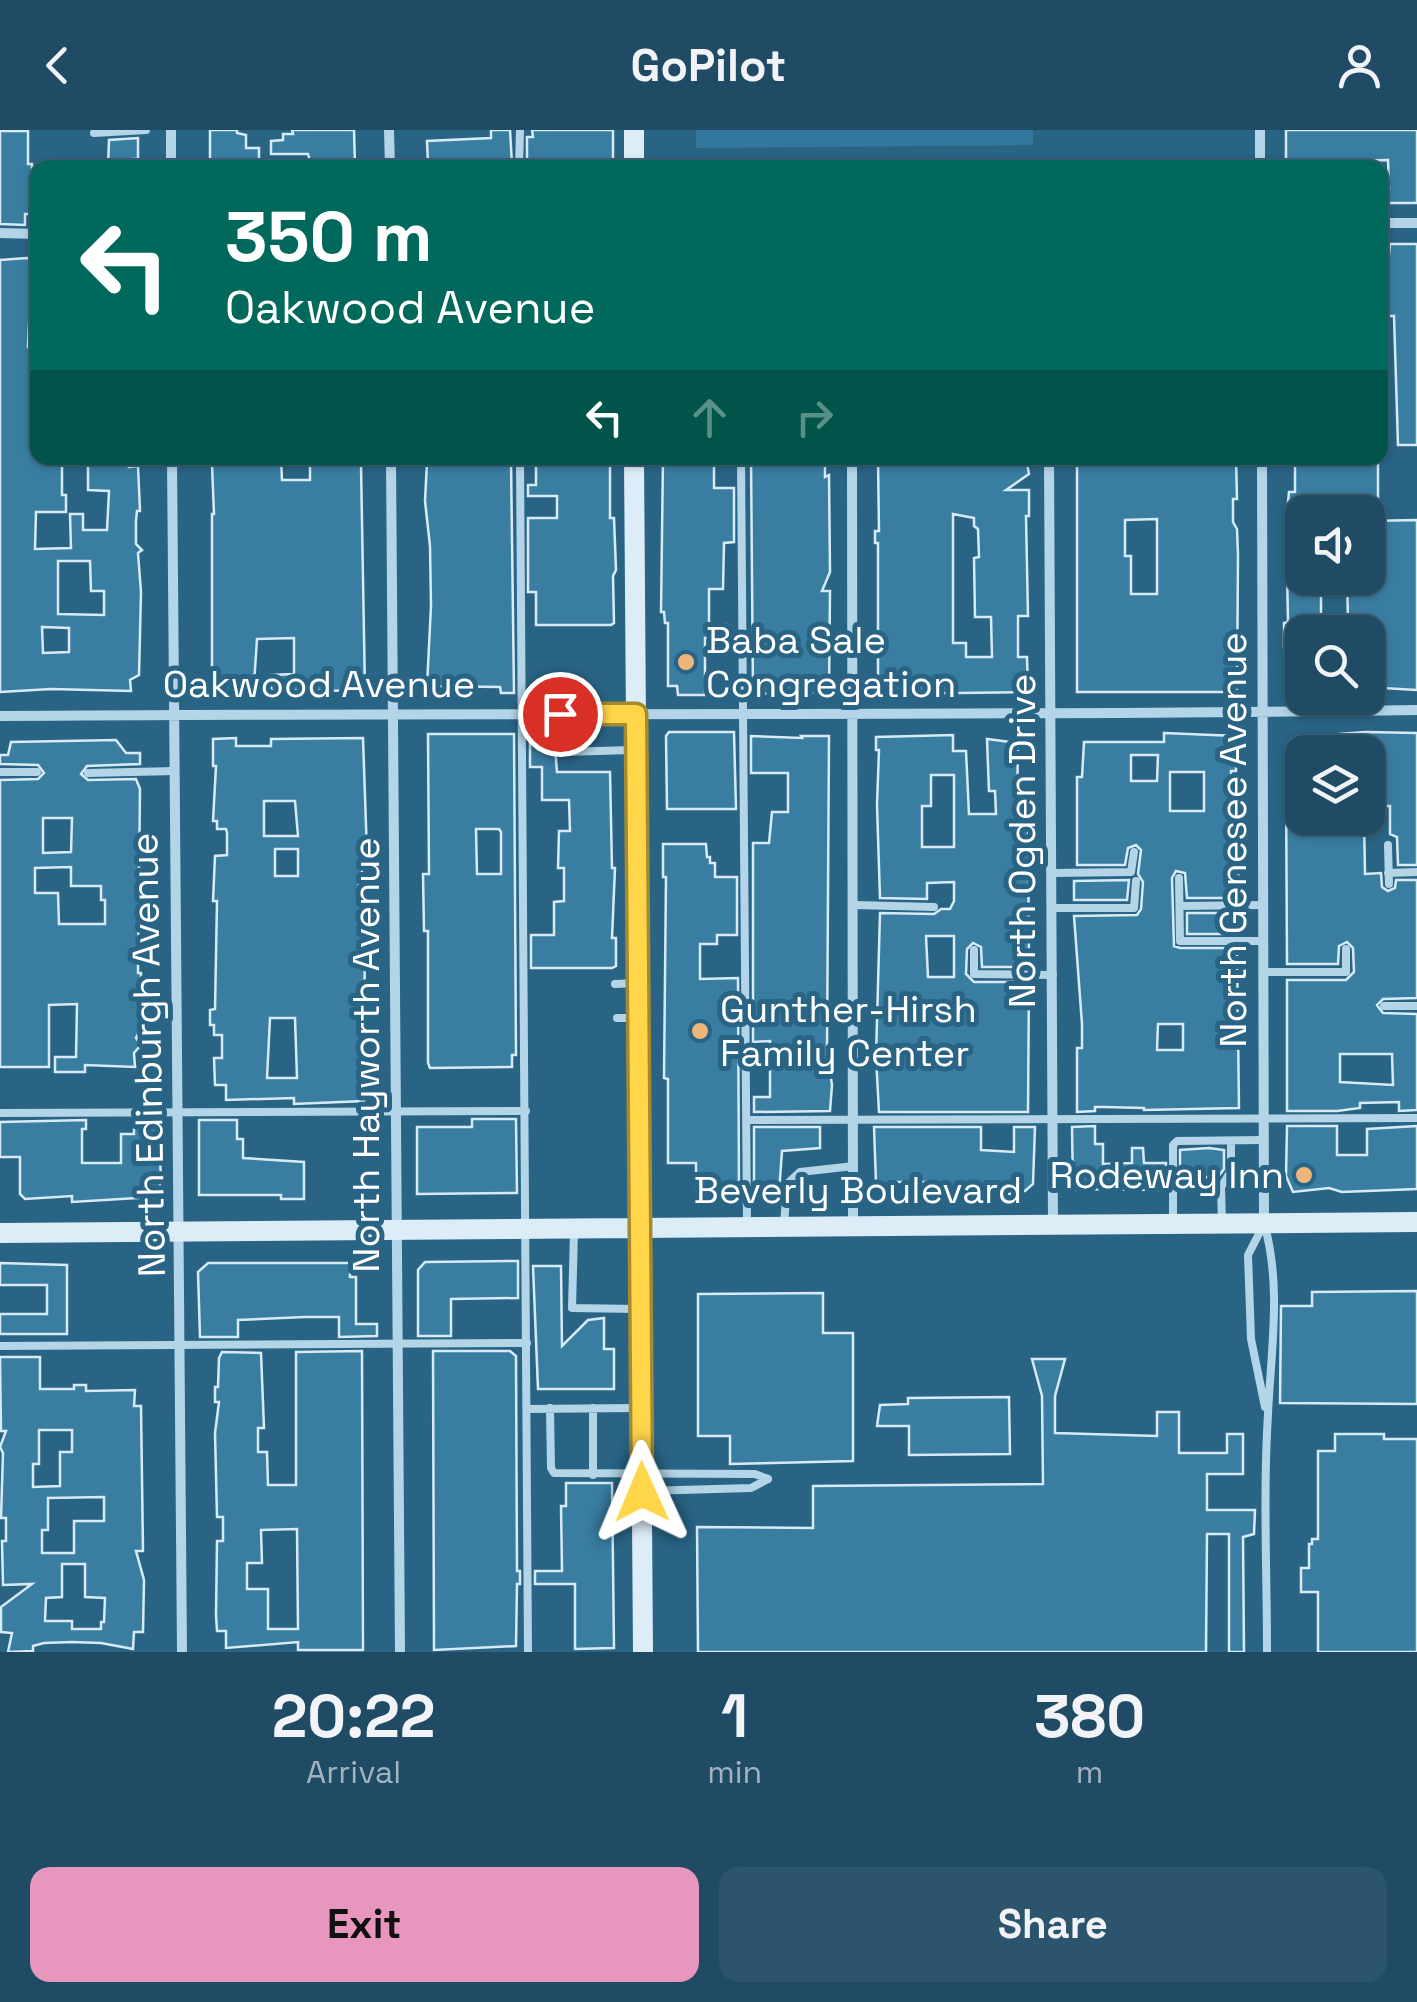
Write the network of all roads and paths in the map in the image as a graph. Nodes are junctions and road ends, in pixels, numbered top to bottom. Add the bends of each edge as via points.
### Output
1 (146, 130) edge
2 (171, 130) edge
3 (389, 130) edge
4 (520, 130) edge
5 (634, 130) edge
6 (1260, 130) edge
7 (94, 132) dead end
8 (171, 160) edge
9 (390, 160) edge
10 (519, 160) edge
11 (634, 160) edge
12 (1260, 160) edge
13 (1417, 222) edge
14 (1388, 223) edge
15 (0, 234) edge
16 (30, 234) edge
17 (172, 465) edge
18 (392, 465) edge
19 (520, 465) edge
20 (634, 465) edge
21 (740, 465) edge
22 (852, 465) edge
23 (1049, 465) edge
24 (1262, 465) edge
25 (548, 696) dead end
26 (589, 696) dead end
27 (1417, 710) edge
28 (590, 712) junction
29 (1262, 712) junction
30 (174, 714) junction
31 (393, 714) junction
32 (522, 714) junction
33 (554, 714) junction
34 (636, 714) junction
35 (1051, 714) junction
36 (852, 715) junction
37 (0, 716) edge
38 (743, 716) junction
39 (636, 750) junction
40 (0, 772) edge
41 (37, 772) dead end
42 (175, 772) junction
43 (88, 773) dead end
44 (1388, 845) dead end
45 (1134, 852) dead end
46 (1417, 872) edge
47 (1052, 873) junction
48 (1388, 873) junction
49 (1179, 878) dead end
50 (1136, 881) dead end
51 (1388, 884) dead end
52 (1263, 904) junction
53 (854, 905) junction
54 (1180, 906) junction
55 (934, 907) dead end
56 (1052, 908) junction
57 (1263, 940) junction
58 (1346, 949) dead end
59 (974, 950) dead end
60 (1263, 972) junction
61 (1052, 974) junction
62 (636, 983) junction
63 (615, 984) dead end
64 (1384, 1006) dead end
65 (1417, 1006) edge
66 (396, 1111) junction
67 (526, 1111) junction
68 (180, 1112) junction
69 (0, 1113) edge
70 (1053, 1118) junction
71 (1417, 1118) edge
72 (1177, 1119) junction
73 (746, 1120) junction
74 (855, 1120) junction
75 (1264, 1120) junction
76 (1177, 1140) junction
77 (1231, 1140) junction
78 (1264, 1140) junction
79 (854, 1166) junction
80 (1173, 1187) junction
81 (1222, 1187) junction
82 (1264, 1222) junction
83 (1417, 1222) edge
84 (1222, 1223) junction
85 (1173, 1224) junction
86 (746, 1225) junction
87 (784, 1225) junction
88 (853, 1225) junction
89 (1053, 1225) junction
90 (640, 1226) junction
91 (574, 1227) junction
92 (526, 1230) junction
93 (180, 1231) junction
94 (397, 1231) junction
95 (0, 1232) edge
96 (641, 1310) junction
97 (526, 1343) junction
98 (398, 1344) junction
99 (181, 1345) junction
100 (0, 1346) edge
101 (550, 1408) junction
102 (592, 1408) junction
103 (642, 1408) junction
104 (527, 1409) junction
105 (1268, 1416) junction
106 (593, 1475) junction
107 (642, 1483) junction
108 (182, 1652) edge
109 (400, 1652) edge
110 (528, 1652) edge
111 (644, 1652) edge
112 (1267, 1652) edge

1 - 7 lane
2 - 8 street
3 - 9 street
4 - 10 lane
5 - 11 main road
6 - 12 street
13 - 14 street
15 - 16 street
17 - 30 street, North Edinburgh Avenue
18 - 31 street, North Hayworth Avenue
19 - 32 lane
20 - 34 main road
21 - 38 lane
22 - 36 street
23 - 35 street, North Ogden Drive
24 - 29 street, North Genesee Avenue
25 - 33 lane
26 - 28 lane
27 - 29 street, Oakwood Avenue
28 - 33 street, Oakwood Avenue
28 - 34 street, Oakwood Avenue
29 - 35 street, Oakwood Avenue
29 - 52 street, North Genesee Avenue
30 - 31 street, Oakwood Avenue
30 - 37 street, Oakwood Avenue
30 - 42 street, North Edinburgh Avenue
31 - 32 street, Oakwood Avenue
31 - 66 street, North Hayworth Avenue
32 - 33 street, Oakwood Avenue
32 - 67 lane
33 - 39 lane via 562,752
34 - 38 street, Oakwood Avenue
34 - 39 main road
35 - 36 street, Oakwood Avenue
35 - 47 street, North Ogden Drive
36 - 38 street, Oakwood Avenue
36 - 53 street
38 - 73 lane
39 - 62 main road
40 - 41 lane
42 - 43 lane
42 - 68 street, North Edinburgh Avenue
44 - 48 lane
45 - 47 lane via 1131,872
46 - 48 lane
47 - 56 street, North Ogden Drive
48 - 51 lane
49 - 54 lane
50 - 56 lane via 1134,908
52 - 54 lane
52 - 57 street, North Genesee Avenue
53 - 55 lane
53 - 74 street
54 - 57 lane via 1180,940
56 - 61 street, North Ogden Drive
57 - 60 street, North Genesee Avenue
58 - 60 lane via 1346,972
59 - 61 lane via 974,974
60 - 75 street, North Genesee Avenue
61 - 70 street, North Ogden Drive
62 - 63 lane
62 - 90 main road via 627,1018
64 - 65 lane
66 - 67 lane
66 - 68 lane
66 - 94 street, North Hayworth Avenue
67 - 92 lane
68 - 69 lane
68 - 93 street, North Edinburgh Avenue
70 - 72 lane
70 - 74 lane
70 - 89 street, North Ogden Drive
71 - 75 lane
72 - 75 lane
72 - 76 lane
73 - 74 lane
73 - 86 lane
74 - 79 street
75 - 78 street, North Genesee Avenue
76 - 77 lane
76 - 80 lane
77 - 78 lane
77 - 81 lane via 1232,1172
78 - 82 street, North Genesee Avenue
79 - 87 lane via 800,1172 787,1184
79 - 88 street
80 - 81 lane
80 - 85 lane
81 - 84 lane
82 - 83 main road, Beverly Boulevard
82 - 84 main road, Beverly Boulevard
82 - 105 lane via 1274,1258
82 - 105 lane via 1248,1255 1248,1272 1250,1339
84 - 85 main road, Beverly Boulevard
85 - 89 main road, Beverly Boulevard
86 - 87 main road, Beverly Boulevard
86 - 90 main road, Beverly Boulevard
87 - 88 main road, Beverly Boulevard
88 - 89 main road, Beverly Boulevard
90 - 91 main road, Beverly Boulevard
90 - 96 main road
91 - 92 main road, Beverly Boulevard
91 - 96 lane via 572,1308
92 - 94 main road, Beverly Boulevard
92 - 97 lane
93 - 94 main road, Beverly Boulevard
93 - 95 main road, Beverly Boulevard
93 - 99 street, North Edinburgh Avenue
94 - 98 street, North Hayworth Avenue
96 - 103 main road
97 - 98 lane
97 - 104 lane
98 - 99 lane
98 - 109 street, North Hayworth Avenue
99 - 100 lane
99 - 108 street, North Edinburgh Avenue
101 - 102 lane
101 - 104 lane
101 - 106 lane via 554,1473
102 - 103 lane
102 - 106 lane
103 - 107 main road
104 - 110 lane
105 - 112 lane
106 - 107 lane
107 - 107 lane via 751,1488 768,1479 755,1474
107 - 111 main road

